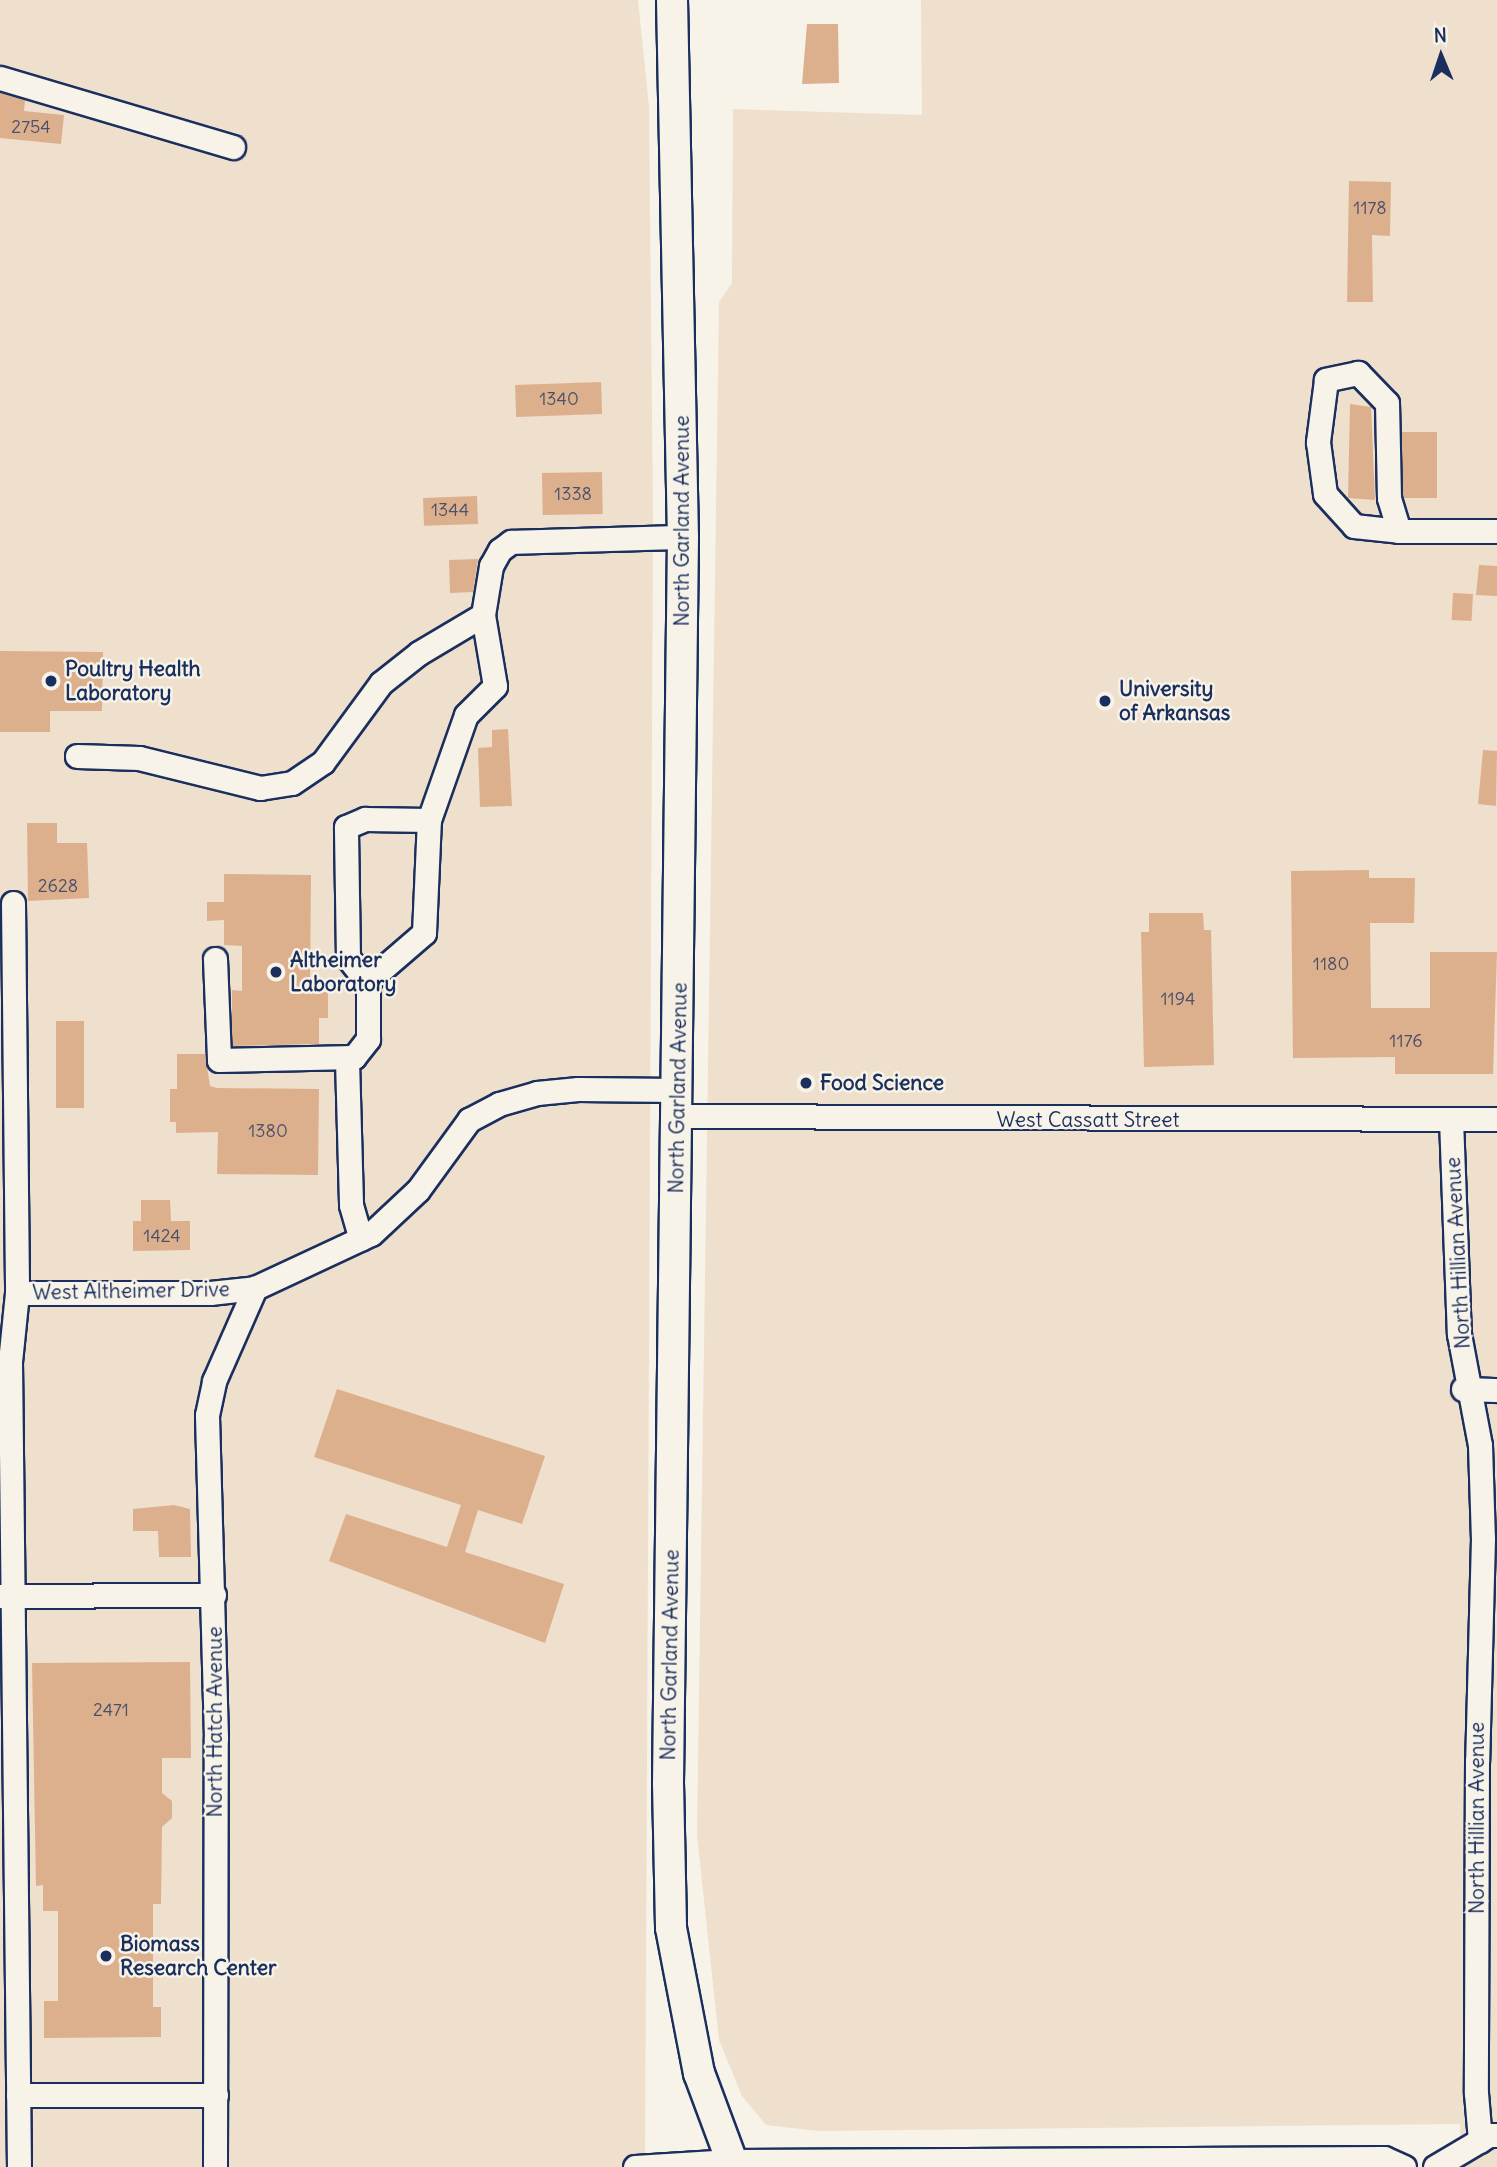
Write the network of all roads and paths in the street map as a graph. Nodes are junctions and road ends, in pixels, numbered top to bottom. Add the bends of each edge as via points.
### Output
1 (672, 0) edge
2 (0, 78) edge
3 (233, 147) dead end
4 (1399, 531) junction
5 (1497, 531) edge
6 (683, 537) junction
7 (483, 615) junction
8 (77, 756) dead end
9 (429, 821) junction
10 (13, 903) dead end
11 (215, 959) dead end
12 (367, 982) junction
13 (347, 1060) junction
14 (678, 1103) junction
15 (1451, 1119) junction
16 (1497, 1119) edge
17 (361, 1239) junction
18 (256, 1288) junction
19 (17, 1293) junction
20 (1466, 1390) junction
21 (1497, 1390) edge
22 (214, 1595) junction
23 (6, 1596) edge
24 (18, 2095) junction
25 (216, 2095) junction
26 (1489, 2138) edge
27 (732, 2164) edge
28 (19, 2167) edge
29 (215, 2167) edge
30 (635, 2167) edge
31 (1404, 2167) edge
32 (1435, 2167) edge

1 - 6 main road, North Garland Avenue
2 - 3 street
4 - 4 street via 1354,526 1325,494 1318,442 1326,380 1359,373 1387,403 1389,498
4 - 5 street
6 - 7 street via 512,542 500,550 491,566
6 - 14 main road, North Garland Avenue
7 - 8 street via 419,653 381,683 324,762 292,783 260,788 139,758
7 - 9 street via 495,686 466,715
9 - 12 street via 424,933
9 - 12 street via 365,819 346,827 348,958
10 - 19 street
11 - 13 street via 219,1060
12 - 13 street via 368,1039 361,1052
13 - 17 street via 351,1205
14 - 15 street, West Cassatt Street
14 - 17 street, West Altheimer Drive via 578,1089 537,1093 499,1104 469,1120 396,1214
14 - 27 main road, North Garland Avenue via 668,1769 671,1928 699,2073
15 - 16 street, West Cassatt Street
15 - 20 street, North Hillian Avenue via 1454,1265
17 - 18 street, West Altheimer Drive
18 - 19 street, West Altheimer Drive via 210,1293
18 - 22 street, North Hatch Avenue via 214,1381 207,1415
19 - 23 street via 10,1362
20 - 21 street
20 - 26 street, North Hillian Avenue via 1480,1445 1483,1538 1476,2093
22 - 23 street
22 - 25 street, North Hatch Avenue
23 - 24 street
24 - 25 street
24 - 28 street
25 - 29 street, North Hatch Avenue
26 - 32 street
27 - 30 street
27 - 31 street via 1384,2158

